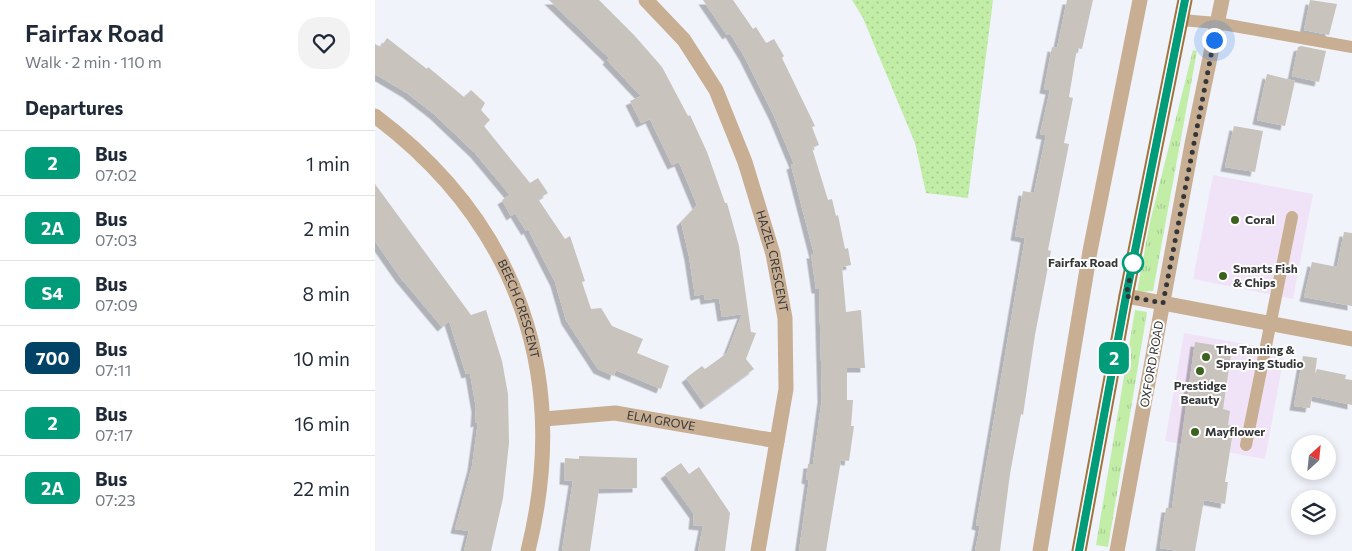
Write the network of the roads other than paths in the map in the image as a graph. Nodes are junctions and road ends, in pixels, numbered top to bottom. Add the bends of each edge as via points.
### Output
1 (646, 0) edge
2 (1141, 0) edge
3 (1185, 0) edge
4 (1222, 0) edge
5 (1181, 20) junction
6 (1217, 23) junction
7 (1352, 47) edge
8 (375, 116) edge
9 (1292, 217) dead end
10 (1126, 296) junction
11 (1163, 303) junction
12 (1269, 323) junction
13 (1352, 339) edge
14 (544, 419) junction
15 (777, 441) junction
16 (1245, 445) dead end
17 (528, 551) edge
18 (758, 551) edge
19 (1040, 551) edge
20 (1079, 551) edge
21 (1117, 551) edge

1 - 15 street, HAZEL CRESCENT via 684,40 717,90 745,162 773,254 785,318 786,363
2 - 19 street via 1091,243
3 - 5 main road
4 - 6 street, OXFORD ROAD
5 - 6 lane
5 - 10 main road
6 - 7 lane
6 - 11 street, OXFORD ROAD
8 - 14 street, BEECH CRESCENT via 428,160 471,212 494,248 520,299 529,328
9 - 12 lane
10 - 11 street
10 - 20 main road
11 - 12 street
11 - 21 street, OXFORD ROAD
12 - 13 street
12 - 16 lane
14 - 15 street, ELM GROVE via 615,413
14 - 17 street, BEECH CRESCENT via 543,471
15 - 18 street, HAZEL CRESCENT

